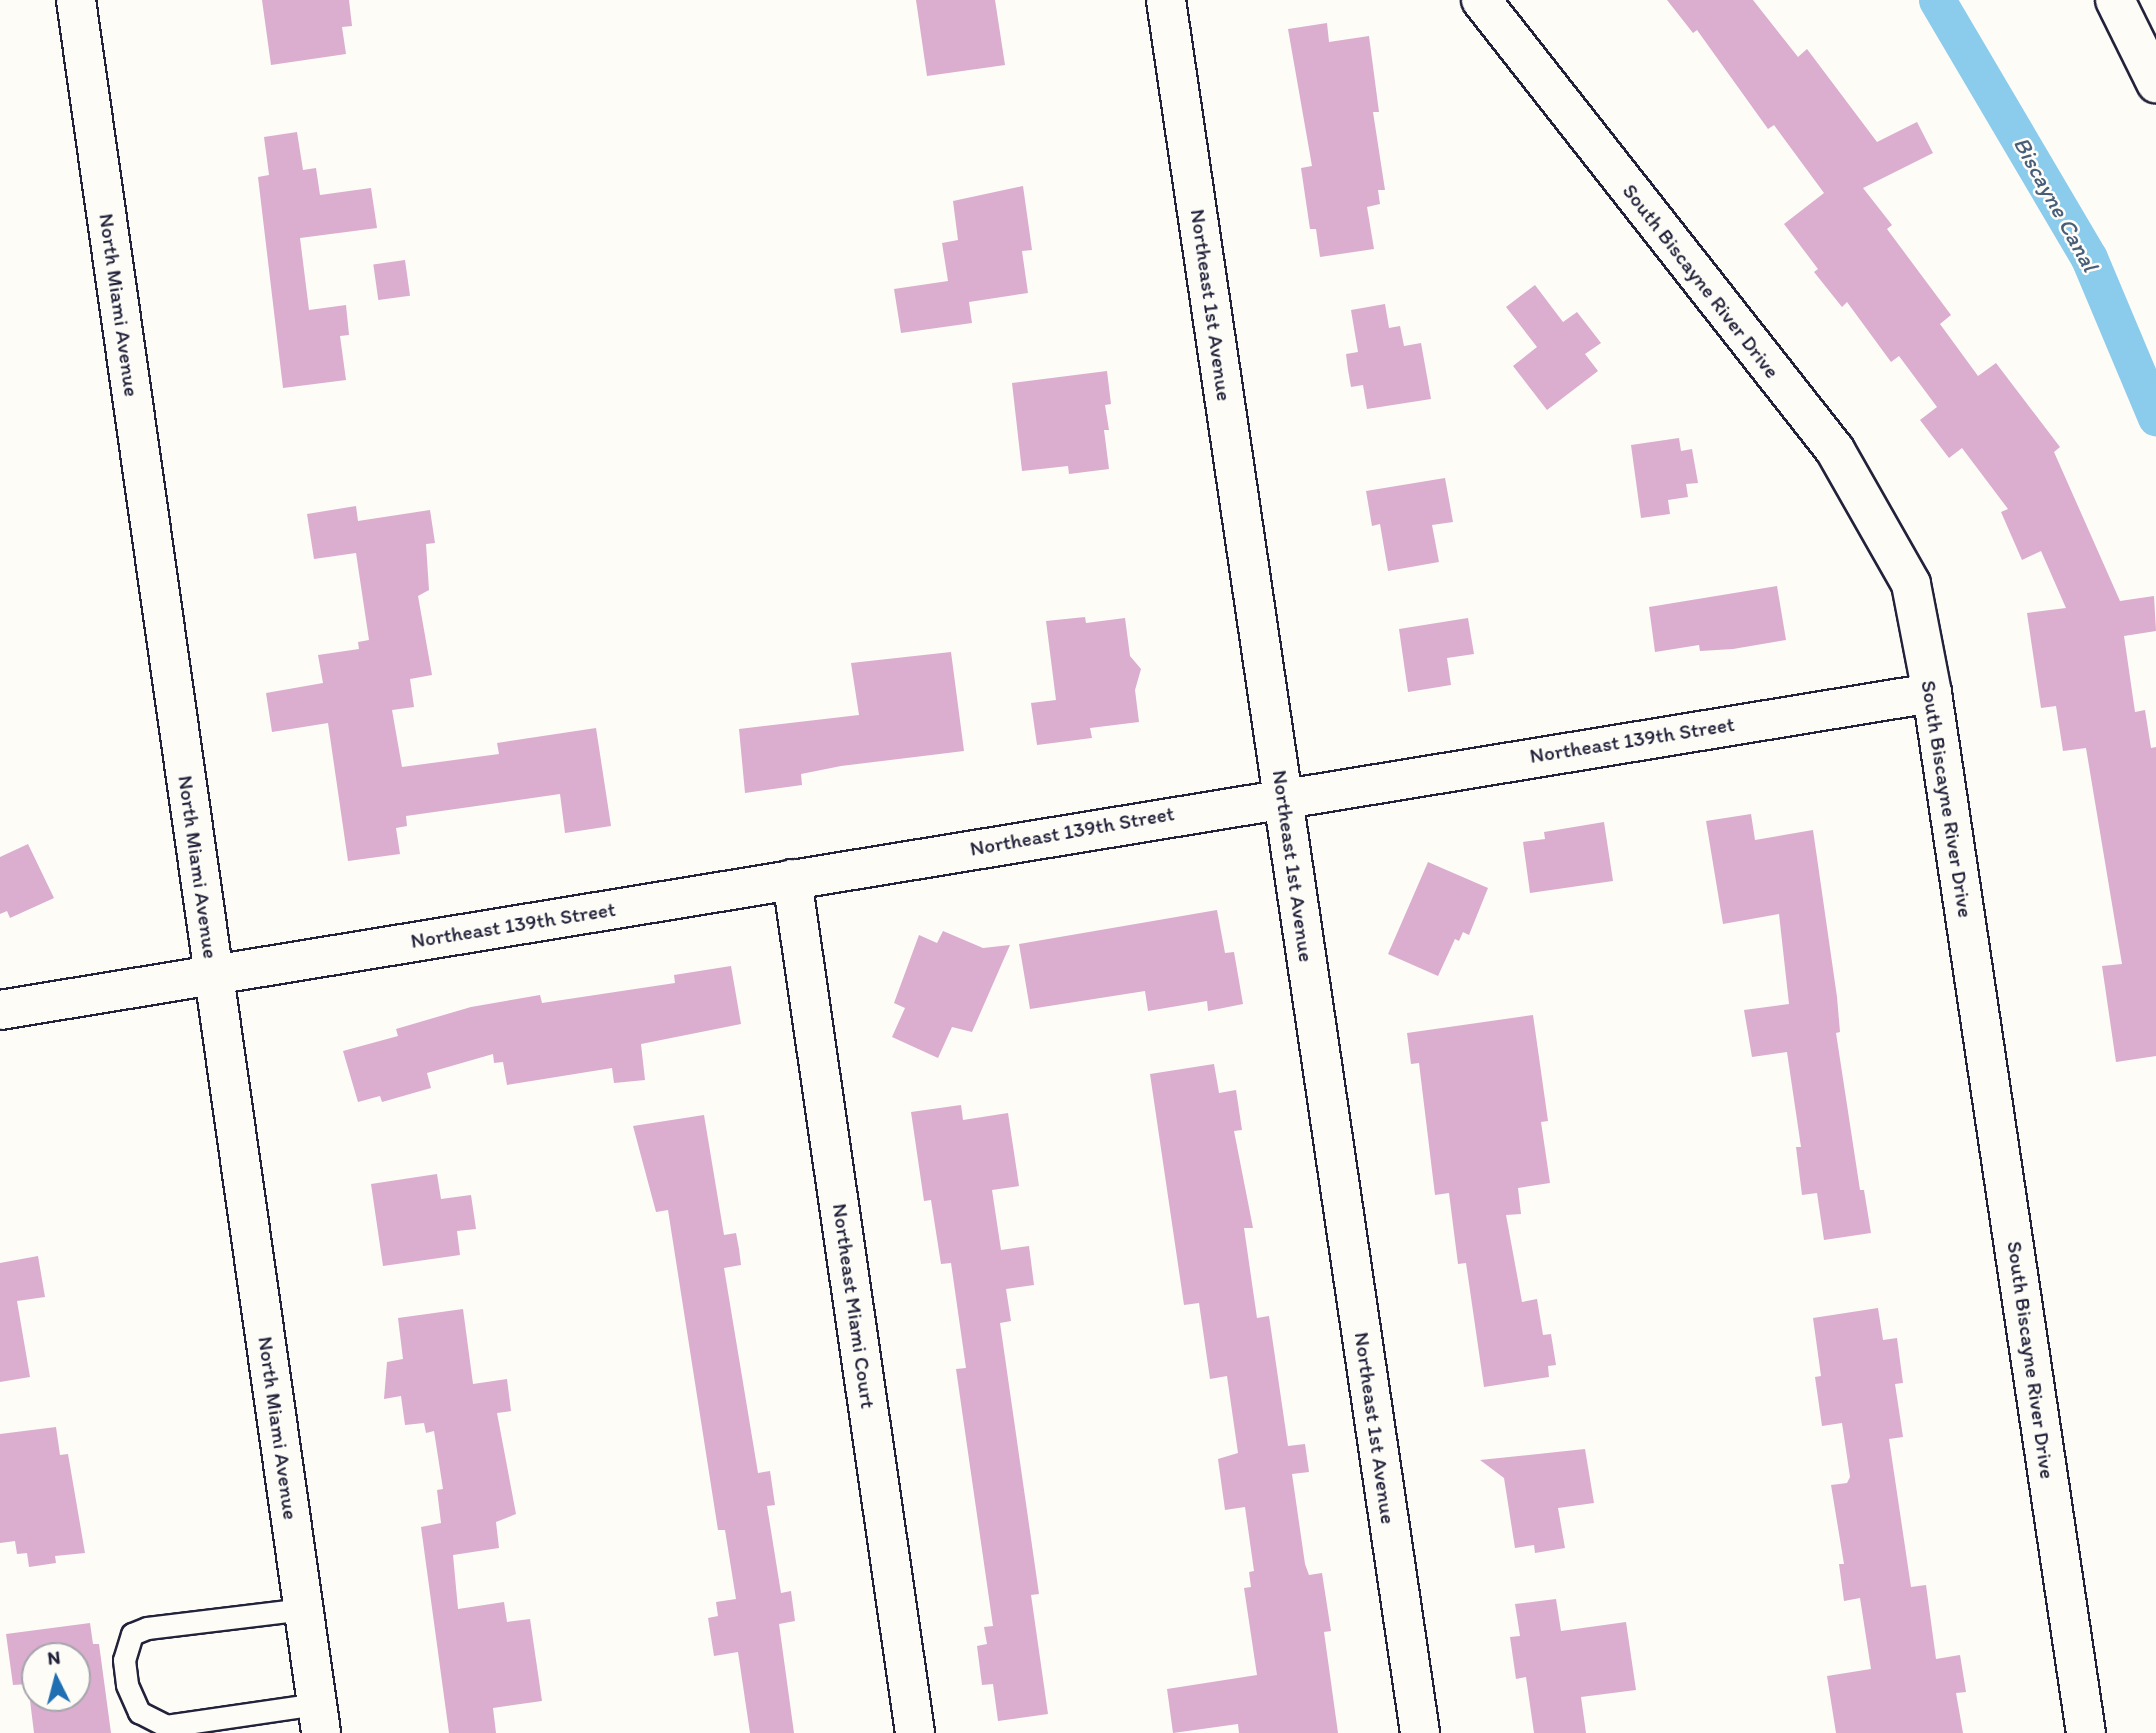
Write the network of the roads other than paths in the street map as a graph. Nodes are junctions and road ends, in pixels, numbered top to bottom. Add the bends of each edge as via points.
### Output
1 (76, 0) edge
2 (1166, 0) edge
3 (1481, 0) edge
4 (2115, 0) edge
5 (2156, 83) edge
6 (1932, 693) junction
7 (1283, 796) junction
8 (792, 879) junction
9 (214, 974) junction
10 (0, 1010) edge
11 (304, 1609) junction
12 (319, 1718) edge
13 (915, 1733) edge
14 (1420, 1733) edge
15 (2086, 1733) edge

1 - 9 street, North Miami Avenue
2 - 7 street, Northeast 1st Avenue
3 - 6 street, South Biscayne River Drive via 1835,450 1911,584
4 - 5 street
6 - 7 street, Northeast 139th Street
6 - 15 street, South Biscayne River Drive
7 - 8 street, Northeast 139th Street
7 - 14 street, Northeast 1st Avenue
8 - 9 street, Northeast 139th Street
8 - 13 street, Northeast Miami Court
9 - 10 street, Northeast 139th Street
9 - 11 street, North Miami Avenue
11 - 12 street, North Miami Avenue
11 - 12 lane via 147,1628 132,1634 125,1652 127,1685 139,1712 166,1726

